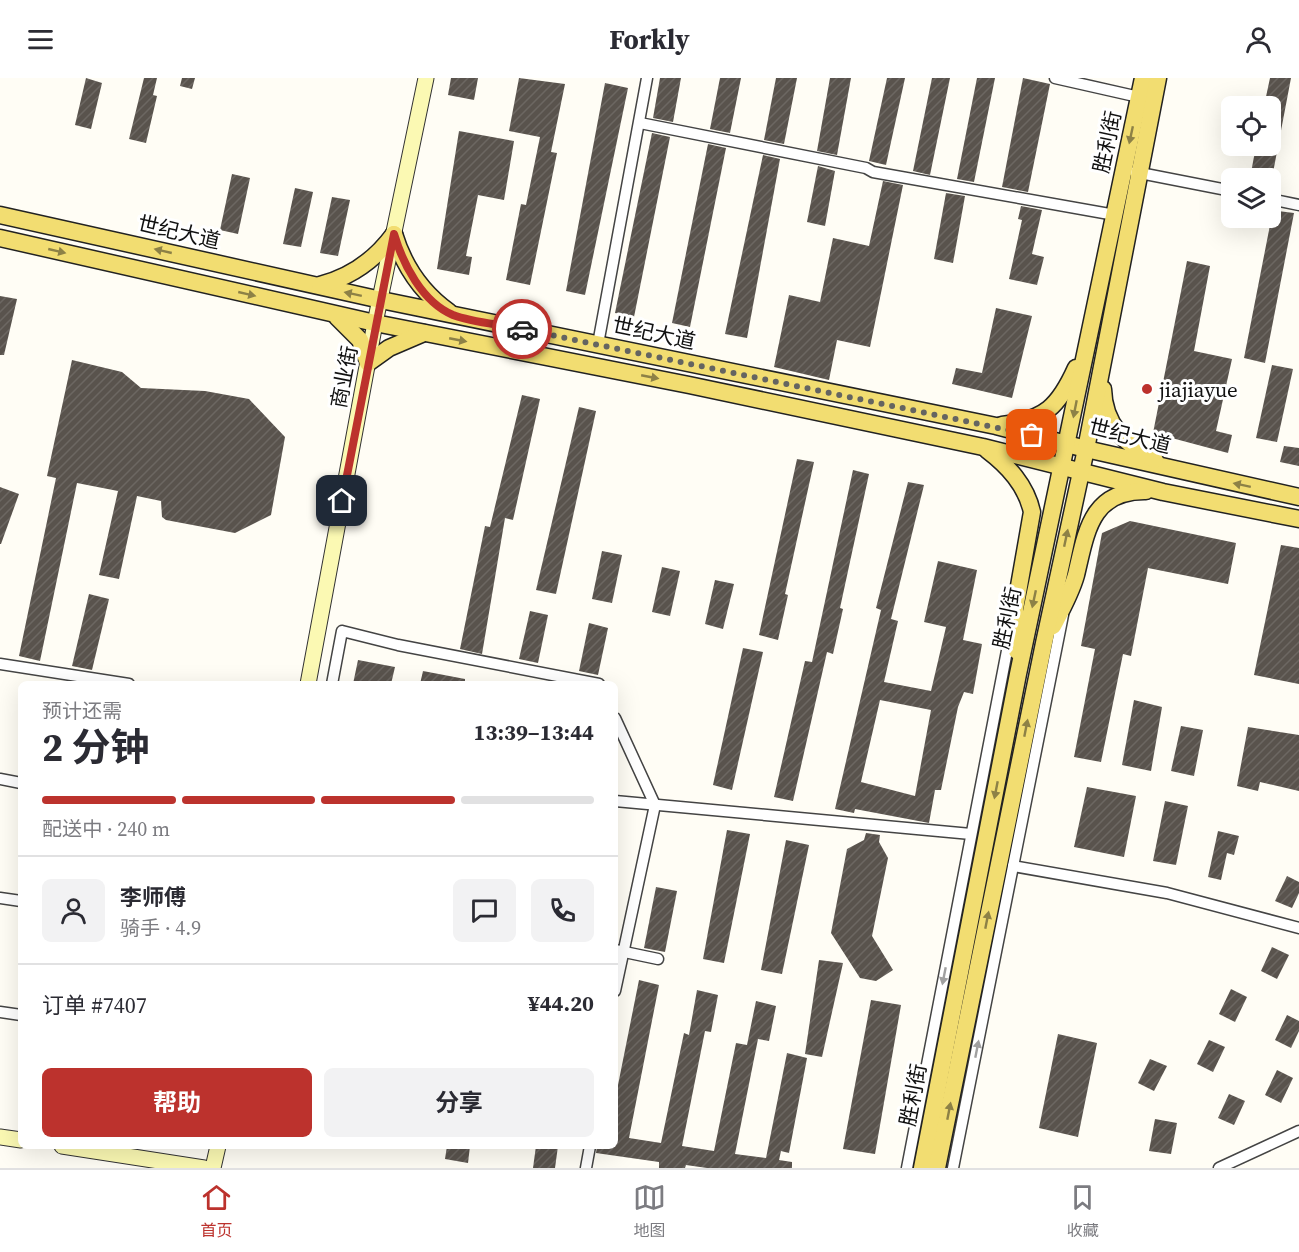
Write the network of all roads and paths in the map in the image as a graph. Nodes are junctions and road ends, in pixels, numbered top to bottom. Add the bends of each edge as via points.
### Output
1 (426, 78) edge
2 (647, 78) edge
3 (1055, 78) edge
4 (1143, 78) edge
5 (1158, 78) edge
6 (1139, 97) junction
7 (639, 123) junction
8 (1131, 171) junction
9 (1221, 189) edge
10 (1281, 201) edge
11 (1299, 205) edge
12 (0, 215) edge
13 (1115, 215) junction
14 (394, 234) junction
15 (0, 238) edge
16 (318, 286) junction
17 (332, 314) junction
18 (453, 315) junction
19 (375, 324) junction
20 (425, 333) junction
21 (1089, 337) junction
22 (1106, 340) junction
23 (598, 344) junction
24 (368, 363) junction
25 (996, 426) junction
26 (1068, 444) junction
27 (984, 447) junction
28 (1086, 449) junction
29 (1062, 467) junction
30 (1172, 469) junction
31 (1081, 472) junction
32 (1163, 492) junction
33 (1299, 497) edge
34 (1299, 519) edge
35 (1066, 601) junction
36 (1015, 609) junction
37 (1044, 643) junction
38 (0, 664) edge
39 (1018, 674) junction
40 (110, 681) edge
41 (309, 681) edge
42 (333, 681) edge
43 (584, 681) edge
44 (618, 725) edge
45 (0, 779) edge
46 (18, 782) edge
47 (618, 801) edge
48 (655, 805) junction
49 (971, 834) junction
50 (1013, 866) junction
51 (0, 898) edge
52 (18, 901) edge
53 (1299, 928) edge
54 (619, 952) edge
55 (658, 959) dead end
56 (0, 1012) edge
57 (18, 1015) edge
58 (1299, 1131) edge
59 (0, 1137) edge
60 (18, 1140) edge
61 (81, 1149) edge
62 (217, 1149) edge
63 (589, 1149) edge
64 (204, 1168) edge
65 (213, 1168) edge
66 (586, 1168) edge
67 (907, 1168) edge
68 (922, 1168) edge
69 (937, 1168) edge
70 (953, 1168) edge
71 (1219, 1168) edge

1 - 14 street, 商业街
2 - 7 street
3 - 6 street
4 - 6 main road, 胜利街
5 - 8 main road, 胜利街
6 -> 8 main road, 胜利街
7 - 13 street via 873,172
7 - 23 street
8 - 9 street
8 - 13 main road, 胜利街
8 - 22 main road, 胜利街
10 - 11 street
16 -> 12 main road, 世纪大道
13 - 21 main road, 胜利街
14 - 16 main road via 358,270
14 - 18 main road via 418,285
14 - 19 street, 商业街
15 -> 17 main road, 世纪大道
18 -> 16 main road, 世纪大道
17 - 19 main road, 世纪大道
17 - 24 main road via 354,332
18 - 23 main road, 世纪大道
19 - 20 main road, 世纪大道
19 - 24 street, 商业街
20 - 24 main road via 389,348
20 -> 27 main road, 世纪大道
21 - 25 main road via 1056,404 1037,417
21 -> 26 main road, 胜利街
22 - 28 main road, 胜利街
22 - 30 main road via 1103,402 1107,417 1126,441
23 - 25 main road, 世纪大道
24 - 41 street, 商业街
25 - 26 main road, 世纪大道
26 - 28 main road, 世纪大道
26 - 29 main road, 胜利街
27 - 29 main road, 世纪大道
27 - 36 main road via 1011,471 1029,497 1032,512
28 - 30 main road, 世纪大道
28 - 31 main road, 胜利街
29 - 31 main road, 世纪大道
29 -> 39 main road, 胜利街
33 -> 30 main road, 世纪大道
31 - 32 main road, 世纪大道
37 -> 31 main road, 胜利街
32 - 34 main road, 世纪大道
32 - 35 main road via 1125,494 1114,498 1095,515 1081,544 1076,575
35 - 37 main road
35 - 50 street
36 - 39 main road
36 - 49 street
69 -> 37 main road, 胜利街
38 - 40 street
39 -> 68 main road, 胜利街
42 - 43 street via 342,631
44 - 48 street
45 - 46 street
47 - 48 street
48 - 49 street
48 - 54 street
49 -> 67 street
50 - 53 street via 1167,893
70 -> 50 street
51 - 52 street
54 - 55 street
56 - 57 street
58 - 71 street
59 - 60 street
61 - 64 street
62 - 65 street
63 - 66 street

